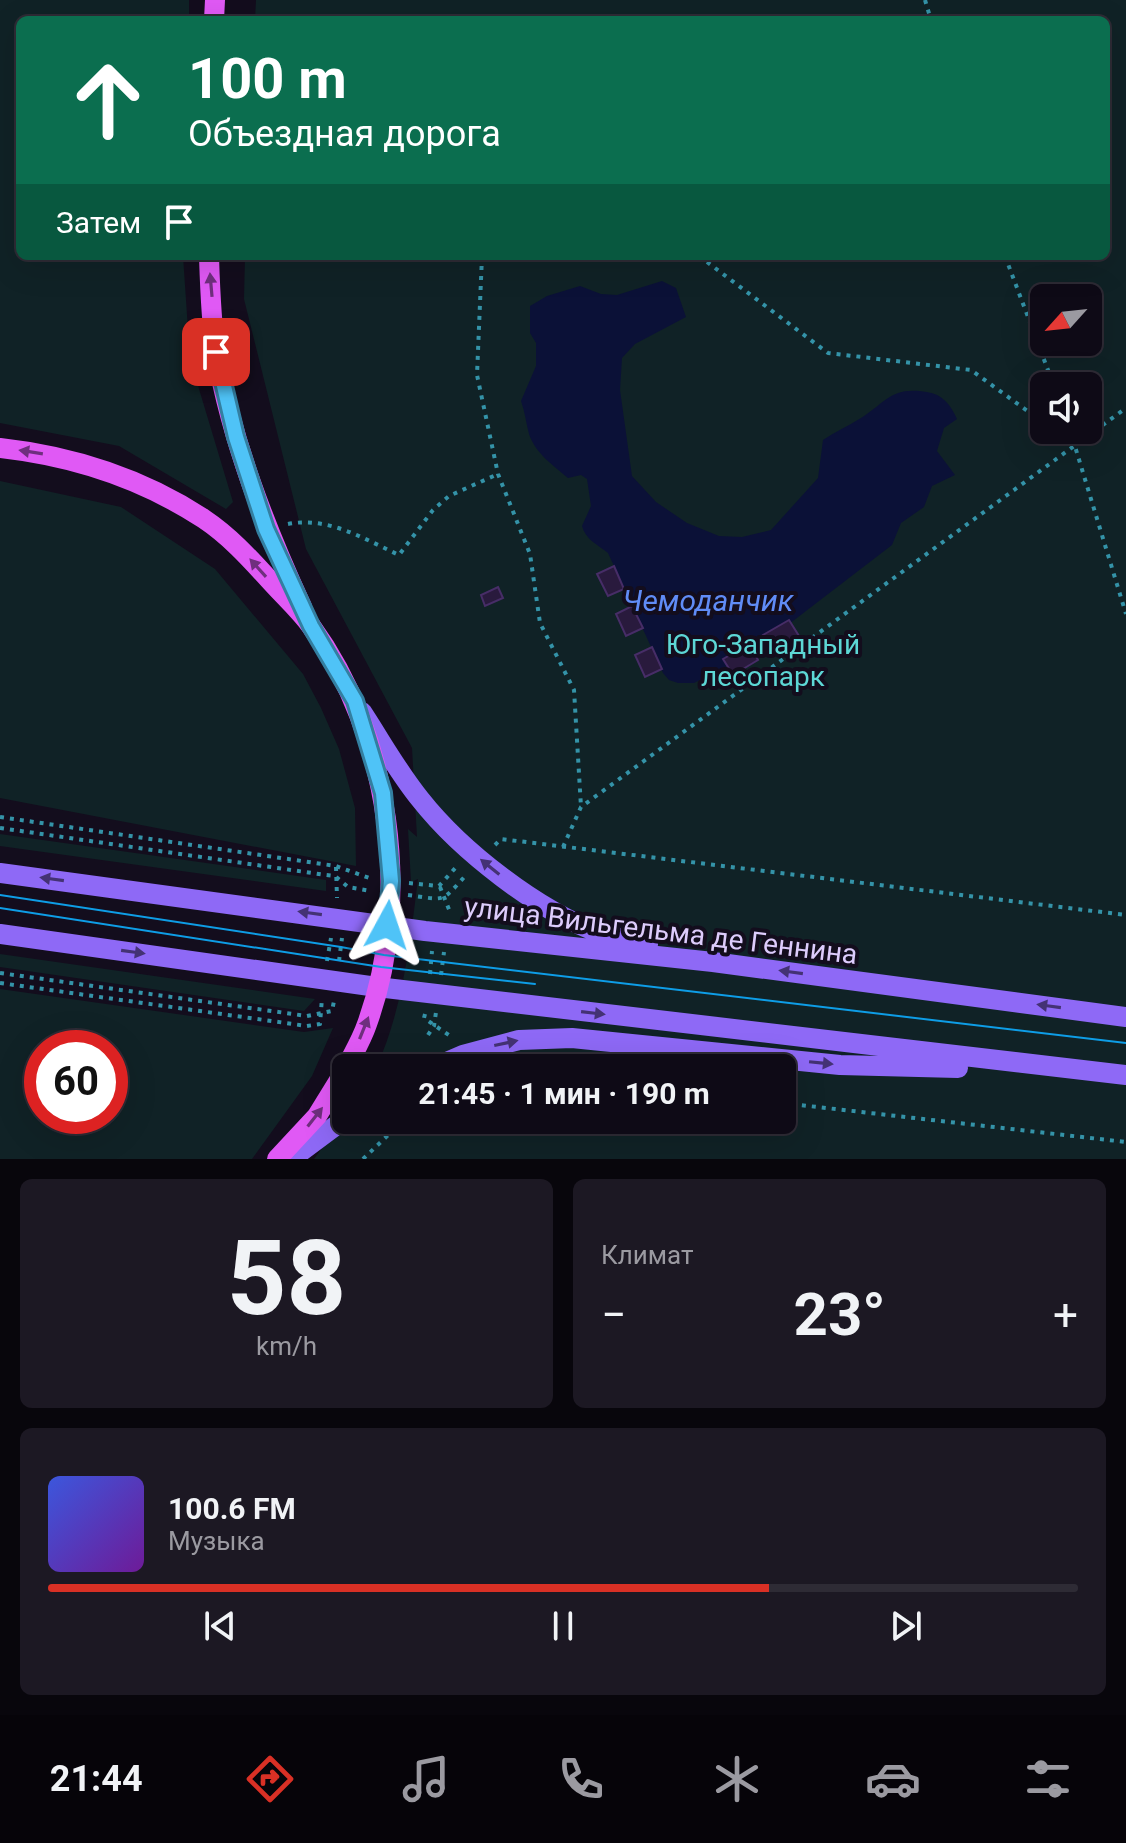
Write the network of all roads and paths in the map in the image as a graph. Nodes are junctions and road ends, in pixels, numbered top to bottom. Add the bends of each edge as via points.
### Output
1 (209, 260) edge
2 (482, 260) edge
3 (704, 260) edge
4 (1007, 260) edge
5 (1049, 372) edge
6 (1126, 408) edge
7 (1030, 413) edge
8 (1072, 444) edge
9 (1075, 444) edge
10 (1076, 447) junction
11 (0, 448) edge
12 (498, 474) junction
13 (266, 529) junction
14 (1126, 614) edge
15 (311, 626) junction
16 (355, 701) junction
17 (581, 807) junction
18 (0, 817) edge
19 (0, 828) edge
20 (563, 847) junction
21 (476, 856) junction
22 (336, 866) junction
23 (0, 873) edge
24 (335, 876) junction
25 (439, 886) junction
26 (391, 887) junction
27 (446, 897) junction
28 (1126, 915) edge
29 (340, 917) junction
30 (387, 925) junction
31 (448, 933) junction
32 (0, 934) edge
33 (713, 962) junction
34 (0, 973) edge
35 (331, 980) junction
36 (0, 983) edge
37 (377, 987) junction
38 (438, 994) junction
39 (321, 1013) junction
40 (1126, 1017) edge
41 (428, 1035) dead end
42 (353, 1054) edge
43 (466, 1054) edge
44 (731, 1054) edge
45 (796, 1061) edge
46 (1086, 1071) junction
47 (1126, 1075) edge
48 (332, 1091) edge
49 (796, 1105) edge
50 (332, 1128) edge
51 (389, 1134) edge
52 (1126, 1142) edge
53 (277, 1159) edge
54 (291, 1159) edge
55 (363, 1159) edge

13 -> 1 main road via 216,352
2 - 12 path via 477,375
3 - 7 path via 828,353 971,370
4 - 5 path
6 - 10 path
8 - 10 path
9 - 10 path
10 - 14 path
10 - 17 path
15 -> 11 main road via 243,551 204,519 128,478
12 - 13 path via 449,496 399,555 331,524 299,522
12 - 17 path via 530,554 540,623 574,690
13 - 15 main road
15 - 16 main road
16 - 21 main road via 420,799
16 - 26 main road via 383,793
17 - 20 path
18 - 22 path
19 - 24 path
20 - 21 path via 501,839
20 - 28 path
21 - 25 path
21 - 27 path
33 -> 21 main road via 600,933 526,894
22 - 24 path
22 - 26 path
29 -> 23 main road, улица Вильгельма де Геннина
24 - 26 path via 348,887
24 - 29 path
25 - 26 path
25 - 27 path
26 - 27 path via 440,901
26 - 30 main road
27 - 31 path
29 - 30 main road, улица Вильгельма де Геннина
29 - 35 path
29 - 35 path
30 - 31 main road, улица Вильгельма де Геннина
30 - 37 main road
31 - 33 main road, улица Вильгельма де Геннина
31 - 38 path
32 -> 35 main road
40 -> 33 main road, улица Вильгельма де Геннина
34 - 39 path via 307,1016
35 - 37 main road
35 - 39 path
35 - 39 path via 332,1011
36 - 39 path via 307,1026 320,1024
37 - 38 main road
42 -> 37 main road
38 - 41 path
38 -> 46 main road
43 -> 44 main road via 505,1043 572,1038
45 -> 46 main road
46 - 47 main road
53 -> 48 main road
49 - 52 path
50 - 54 main road
51 - 55 path

